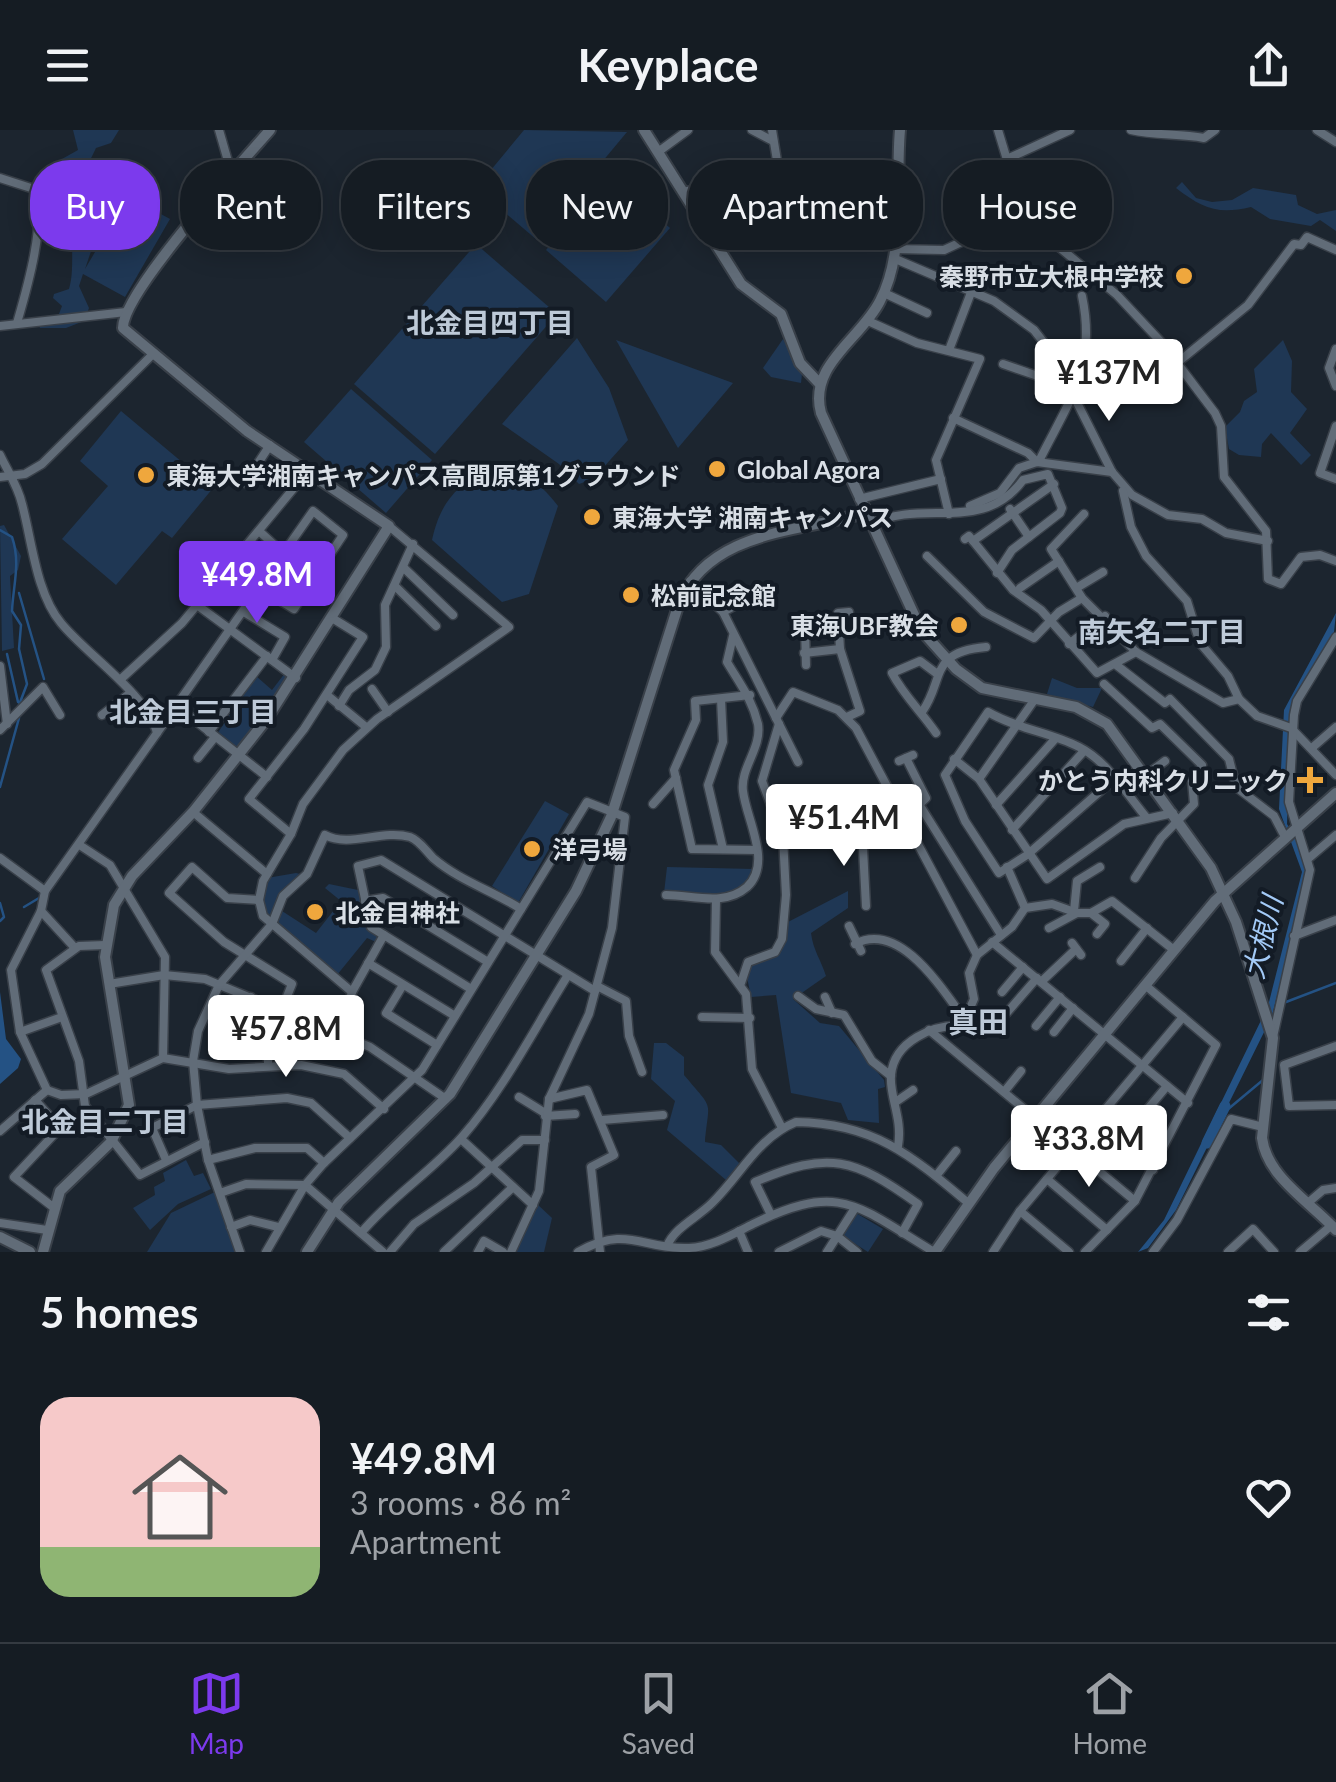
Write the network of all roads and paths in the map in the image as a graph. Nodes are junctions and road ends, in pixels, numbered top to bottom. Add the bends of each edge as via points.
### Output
1 (220, 130) edge
2 (270, 130) edge
3 (644, 130) edge
4 (688, 130) edge
5 (752, 130) edge
6 (772, 130) edge
7 (900, 130) edge
8 (998, 130) edge
9 (1070, 130) edge
10 (1131, 130) edge
11 (1215, 130) edge
12 (1317, 130) edge
13 (774, 141) junction
14 (1336, 142) edge
15 (658, 152) junction
16 (1006, 159) joint
17 (228, 160) edge
18 (245, 160) edge
19 (776, 160) edge
20 (0, 178) edge
21 (10, 182) junction
22 (0, 190) edge
23 (688, 191) edge
24 (683, 192) junction
25 (180, 236) edge
26 (889, 250) edge
27 (944, 250) edge
28 (1064, 250) edge
29 (1336, 250) edge
30 (893, 254) junction
31 (972, 290) junction
32 (884, 293) junction
33 (1082, 296) dead end
34 (126, 312) junction
35 (928, 312) dead end
36 (868, 321) junction
37 (17, 323) junction
38 (0, 326) edge
39 (1336, 349) edge
40 (949, 350) junction
41 (154, 353) junction
42 (1177, 363) junction
43 (1003, 364) dead end
44 (1333, 374) edge
45 (819, 383) junction
46 (1336, 386) edge
47 (1073, 394) junction
48 (953, 418) junction
49 (1336, 426) edge
50 (270, 444) junction
51 (0, 455) edge
52 (1038, 462) junction
53 (310, 470) junction
54 (1112, 472) junction
55 (5, 477) edge
56 (941, 479) junction
57 (1336, 480) edge
58 (245, 484) dead end
59 (1054, 484) junction
60 (1122, 486) junction
61 (859, 499) junction
62 (1011, 511) junction
63 (1084, 514) dead end
64 (954, 515) junction
65 (868, 519) junction
66 (388, 526) junction
67 (258, 531) junction
68 (1043, 536) dead end
69 (1029, 537) junction
70 (1268, 542) junction
71 (413, 544) junction
72 (1051, 548) junction
73 (281, 551) junction
74 (927, 556) dead end
75 (1059, 561) junction
76 (1336, 561) edge
77 (404, 568) junction
78 (1103, 572) dead end
79 (997, 573) junction
80 (690, 581) junction
81 (396, 587) junction
82 (1078, 587) junction
83 (259, 588) junction
84 (1020, 588) dead end
85 (1082, 598) junction
86 (742, 602) dead end
87 (197, 605) junction
88 (244, 612) junction
89 (723, 612) junction
90 (850, 612) dead end
91 (452, 615) dead end
92 (1105, 616) junction
93 (332, 618) junction
94 (1049, 620) junction
95 (436, 626) dead end
96 (804, 627) dead end
97 (232, 631) junction
98 (733, 636) junction
99 (1336, 637) edge
100 (1069, 644) junction
101 (986, 648) dead end
102 (840, 649) junction
103 (1136, 652) junction
104 (804, 653) junction
105 (269, 658) junction
106 (949, 661) junction
107 (1115, 664) junction
108 (806, 665) dead end
109 (0, 666) edge
110 (936, 673) junction
111 (296, 678) junction
112 (121, 679) junction
113 (1188, 682) junction
114 (1104, 684) dead end
115 (372, 689) dead end
116 (394, 693) dead end
117 (129, 694) junction
118 (327, 694) junction
119 (750, 695) junction
120 (722, 699) junction
121 (1036, 699) junction
122 (1170, 699) junction
123 (1239, 699) junction
124 (402, 704) junction
125 (339, 706) junction
126 (178, 707) junction
127 (388, 712) junction
128 (922, 712) junction
129 (60, 715) dead end
130 (102, 715) dead end
131 (847, 717) junction
132 (778, 722) junction
133 (961, 724) dead end
134 (3, 726) edge
135 (366, 727) junction
136 (1336, 727) edge
137 (1018, 728) junction
138 (1293, 729) junction
139 (156, 733) junction
140 (936, 733) dead end
141 (972, 733) junction
142 (212, 734) junction
143 (1055, 739) junction
144 (1313, 747) junction
145 (1084, 751) junction
146 (238, 755) junction
147 (198, 758) dead end
148 (906, 758) dead end
149 (954, 759) junction
150 (1165, 761) dead end
151 (798, 762) dead end
152 (1336, 774) edge
153 (1146, 775) junction
154 (266, 777) junction
155 (676, 778) junction
156 (980, 779) junction
157 (1114, 779) junction
158 (1336, 792) edge
159 (654, 804) dead end
160 (919, 804) junction
161 (996, 805) junction
162 (613, 809) junction
163 (192, 812) junction
164 (1176, 816) junction
165 (1146, 817) junction
166 (776, 820) junction
167 (902, 821) junction
168 (752, 826) junction
169 (1012, 830) junction
170 (1292, 832) junction
171 (291, 834) junction
172 (1336, 835) edge
173 (80, 846) junction
174 (723, 849) junction
175 (757, 850) junction
176 (1027, 855) junction
177 (0, 858) edge
178 (1309, 858) junction
179 (1008, 867) junction
180 (1100, 868) dead end
181 (267, 874) junction
182 (1135, 878) dead end
183 (124, 887) junction
184 (44, 891) junction
185 (1224, 892) junction
186 (666, 895) dead end
187 (259, 900) junction
188 (365, 900) junction
189 (716, 900) junction
190 (866, 906) dead end
191 (1025, 908) junction
192 (522, 909) junction
193 (42, 912) junction
194 (1075, 912) junction
195 (1091, 913) junction
196 (1336, 920) edge
197 (272, 924) junction
198 (849, 926) dead end
199 (1048, 928) dead end
200 (1147, 928) junction
201 (1097, 934) dead end
202 (384, 935) junction
203 (504, 936) junction
204 (1001, 936) junction
205 (1294, 936) junction
206 (992, 942) junction
207 (105, 945) junction
208 (75, 948) junction
209 (1076, 949) dead end
210 (1174, 950) junction
211 (536, 955) junction
212 (977, 955) junction
213 (246, 956) junction
214 (1121, 960) dead end
215 (488, 962) junction
216 (368, 963) junction
217 (1023, 967) junction
218 (568, 974) junction
219 (164, 975) junction
220 (1039, 980) junction
221 (741, 983) junction
222 (109, 984) junction
223 (220, 985) junction
224 (403, 985) junction
225 (1145, 985) junction
226 (471, 989) junction
227 (596, 989) junction
228 (352, 992) junction
229 (1002, 992) dead end
230 (798, 996) dead end
231 (825, 997) dead end
232 (1060, 997) junction
233 (251, 998) junction
234 (1073, 1008) junction
235 (282, 1010) junction
236 (832, 1013) junction
237 (1009, 1014) dead end
238 (62, 1016) junction
239 (454, 1016) junction
240 (702, 1017) dead end
241 (1182, 1017) junction
242 (750, 1018) junction
243 (964, 1020) junction
244 (1041, 1024) dead end
245 (239, 1027) dead end
246 (928, 1030) junction
247 (20, 1032) junction
248 (1054, 1032) dead end
249 (1105, 1033) junction
250 (340, 1034) junction
251 (1272, 1037) junction
252 (437, 1044) junction
253 (1336, 1046) edge
254 (163, 1058) junction
255 (193, 1061) junction
256 (1142, 1065) junction
257 (268, 1066) junction
258 (1020, 1071) dead end
259 (642, 1072) dead end
260 (126, 1073) junction
261 (891, 1076) junction
262 (416, 1077) junction
263 (1167, 1086) junction
264 (47, 1090) junction
265 (914, 1090) dead end
266 (1004, 1092) junction
267 (86, 1094) junction
268 (519, 1097) dead end
269 (446, 1099) junction
270 (549, 1099) junction
271 (35, 1100) junction
272 (897, 1100) junction
273 (1188, 1103) junction
274 (197, 1105) junction
275 (1336, 1105) edge
276 (384, 1109) junction
277 (546, 1115) junction
278 (662, 1115) dead end
279 (571, 1117) dead end
280 (1035, 1118) junction
281 (602, 1120) junction
282 (1095, 1121) junction
283 (1263, 1127) junction
284 (782, 1128) junction
285 (0, 1131) edge
286 (350, 1138) junction
287 (461, 1138) junction
288 (545, 1140) junction
289 (112, 1142) junction
290 (205, 1142) junction
291 (1120, 1142) junction
292 (898, 1146) junction
293 (1073, 1148) junction
294 (956, 1151) dead end
295 (166, 1160) junction
296 (208, 1160) junction
297 (324, 1163) junction
298 (492, 1166) junction
299 (1153, 1170) junction
300 (936, 1176) junction
301 (1047, 1179) junction
302 (305, 1185) junction
303 (513, 1186) junction
304 (1336, 1188) edge
305 (220, 1193) junction
306 (1135, 1201) junction
307 (967, 1202) junction
308 (1309, 1202) junction
309 (533, 1205) junction
310 (53, 1207) junction
311 (856, 1208) junction
312 (333, 1209) junction
313 (1020, 1211) junction
314 (771, 1215) junction
315 (0, 1223) edge
316 (278, 1226) junction
317 (231, 1227) junction
318 (1335, 1228) edge
319 (47, 1230) junction
320 (1108, 1230) junction
321 (738, 1231) junction
322 (902, 1232) junction
323 (361, 1233) junction
324 (838, 1236) junction
325 (0, 1237) edge
326 (667, 1246) junction
327 (598, 1248) edge
328 (995, 1248) edge
329 (1307, 1250) edge
330 (1232, 1251) edge
331 (30, 1252) edge
332 (43, 1252) edge
333 (240, 1252) edge
334 (266, 1252) edge
335 (306, 1252) edge
336 (382, 1252) edge
337 (390, 1252) edge
338 (444, 1252) edge
339 (478, 1252) edge
340 (503, 1252) edge
341 (511, 1252) edge
342 (578, 1252) edge
343 (748, 1252) edge
344 (779, 1252) edge
345 (827, 1252) edge
346 (857, 1252) edge
347 (934, 1252) edge
348 (1008, 1252) edge
349 (1069, 1252) edge
350 (1085, 1252) edge
351 (1153, 1252) edge
352 (1274, 1252) edge

1 - 17 street
2 - 18 street
3 - 15 street
4 - 15 street
5 - 13 street
6 - 13 street
7 - 30 street
8 - 16 street
9 - 16 street
10 - 11 street via 1204,138
12 - 14 street
13 - 19 street
15 - 24 street
20 - 21 street
21 - 22 street
21 - 37 street via 34,189 39,203
23 - 24 street
24 - 45 street via 741,284 781,314 800,363
25 - 34 street
26 - 30 street
27 - 30 street
28 - 42 street via 1117,295
29 - 42 street via 1307,237 1294,244 1248,305
30 - 31 street
30 - 32 street
31 - 40 street
31 - 47 street via 1034,330
32 - 35 street
32 - 36 street
33 - 47 street via 1088,353
34 - 37 street
34 - 41 street via 125,331
36 - 40 street
36 - 45 street
37 - 38 street
39 - 44 street
40 - 48 street via 980,358
41 - 50 street
41 - 55 street via 42,464
42 - 70 street via 1219,420 1224,476 1260,517
43 - 47 street
44 - 46 street
45 - 61 street via 821,413
47 - 52 street
47 - 54 street
48 - 52 street
48 - 56 street via 936,460
49 - 57 street via 1320,473
50 - 53 street
50 - 58 street
51 - 55 street
52 - 54 street
52 - 64 street via 1019,468 1000,493
53 - 66 street
53 - 67 street
54 - 60 street
55 - 112 street via 59,621
56 - 61 street
56 - 64 street
59 - 62 street
59 - 64 street via 1048,474 1029,476 1005,502
59 - 69 street via 1060,513
60 - 70 street via 1168,515
60 - 123 street via 1146,556 1188,601 1200,643
61 - 65 street
62 - 69 street
62 - 79 street via 969,540
63 - 72 street
64 - 65 street
65 - 80 street via 738,544
65 - 106 street via 909,612
66 - 71 street
66 - 93 street
67 - 73 street
67 - 87 street
68 - 72 street
69 - 79 street
70 - 76 street via 1266,575 1276,584 1288,580 1301,557
71 - 77 street
71 - 124 street via 509,627
72 - 75 street
73 - 83 street
73 - 83 street via 313,512 343,535 294,610
74 - 94 street via 1008,627 1034,638
75 - 82 street
75 - 84 street
77 - 81 street
77 - 91 street
78 - 82 street
79 - 94 street
80 - 89 street
80 - 162 street
81 - 95 street
81 - 125 street via 386,605 386,647
82 - 85 street
83 - 88 street
85 - 92 street
85 - 94 street
86 - 89 street
87 - 97 street
87 - 112 street
88 - 97 street
88 - 105 street via 285,637
89 - 98 street
90 - 102 street via 838,613
92 - 100 street
92 - 103 street
93 - 111 street
93 - 118 street via 363,637
94 - 100 street
96 - 104 street
97 - 105 street
97 - 126 street
98 - 119 street via 727,662
98 - 132 street
99 - 138 street via 1297,701
100 - 107 street via 1097,673
101 - 106 street via 968,649
102 - 104 street
102 - 131 street via 860,711
103 - 107 street
103 - 113 street
104 - 108 street
105 - 111 street
105 - 142 street
106 - 110 street
106 - 121 street via 982,688
107 - 122 street via 1165,703
109 - 134 street
110 - 128 street
110 - 128 street via 920,660 892,673 904,697
111 - 146 street
112 - 117 street
113 - 122 street
113 - 123 street via 1223,703
114 - 164 street via 1152,728 1160,724 1183,741 1202,764 1192,781 1194,804
115 - 127 street
116 - 124 street
117 - 130 street
117 - 139 street
118 - 125 street
118 - 154 street
119 - 120 street
119 - 168 street via 759,730 742,788
120 - 155 street via 695,701 696,720
120 - 174 street via 723,742 708,785
121 - 137 street
121 - 153 street via 1093,714
122 - 170 street via 1229,759 1236,788
123 - 138 street via 1257,716
124 - 127 street
125 - 135 street
126 - 139 street
126 - 142 street
127 - 135 street
128 - 140 street
129 - 134 street via 42,687
131 - 132 street via 793,692
131 - 167 street
132 - 151 street
132 - 166 street via 762,781
133 - 141 street
135 - 171 street via 303,804
136 - 144 street
137 - 141 street via 988,712
137 - 143 street
137 - 156 street
138 - 144 street
138 - 170 street
139 - 173 street
141 - 149 street
142 - 146 street
142 - 147 street
143 - 145 street
143 - 161 street
144 - 152 street
145 - 157 street
145 - 169 street
146 - 154 street
146 - 163 street
148 - 160 street via 926,798
149 - 156 street
149 - 179 street via 946,775 966,821 999,873
150 - 153 street
153 - 164 street
154 - 171 street via 249,799
155 - 159 street
155 - 174 street via 692,848
156 - 161 street
157 - 165 street
157 - 176 street
158 - 170 street
160 - 167 street
160 - 204 street
161 - 169 street
162 - 192 street via 586,802
162 - 211 street
162 - 227 street via 626,824
163 - 181 street
163 - 183 street
164 - 165 street
164 - 182 street
164 - 185 street
165 - 176 street via 1124,824 1047,879
166 - 168 street
166 - 221 street via 784,837 782,940 775,952 748,962
167 - 190 street via 862,829
167 - 212 street
168 - 175 street
169 - 176 street
170 - 178 street
170 - 185 street
171 - 181 street
172 - 178 street
173 - 183 street via 110,866
173 - 184 street
174 - 175 street
175 - 189 street via 751,882
176 - 179 street
177 - 184 street
178 - 205 street
179 - 191 street
180 - 194 street via 1078,882
181 - 187 street
183 - 207 street
183 - 219 street via 166,958
184 - 193 street
185 - 210 street
185 - 251 street
186 - 189 street
187 - 197 street
187 - 213 street via 227,898 192,867 169,892
188 - 202 street via 371,928
188 - 203 street via 358,866 381,860
188 - 215 street via 383,898
189 - 221 street via 715,952
191 - 194 street via 1052,904
191 - 204 street
192 - 197 street via 466,883 412,837 325,835
192 - 203 street
193 - 208 street
193 - 247 street via 12,963
194 - 195 street
194 - 199 street
195 - 200 street via 1112,901
195 - 201 street via 1104,924
196 - 205 street
197 - 213 street
197 - 228 street
198 - 243 street via 858,947 882,938 917,955
200 - 210 street
200 - 214 street
202 - 216 street
202 - 226 street
203 - 211 street
203 - 215 street
204 - 206 street
205 - 251 street
206 - 212 street
206 - 217 street
207 - 208 street
207 - 222 street
208 - 238 street via 46,970
209 - 220 street
210 - 225 street
211 - 218 street
211 - 269 street
212 - 243 street via 968,972 974,999
213 - 223 street
213 - 235 street via 292,984
215 - 226 street
216 - 224 street
216 - 228 street
217 - 220 street
217 - 229 street
218 - 227 street
218 - 287 street via 484,1112
219 - 222 street
219 - 223 street
219 - 254 street
220 - 232 street
220 - 237 street
221 - 242 street
222 - 260 street
223 - 233 street
223 - 255 street via 202,1014
224 - 239 street
224 - 252 street via 386,1013
225 - 241 street
225 - 249 street
226 - 239 street
227 - 259 street via 626,1001
227 - 270 street
228 - 250 street
230 - 236 street
231 - 236 street
232 - 234 street
232 - 244 street
233 - 235 street
233 - 245 street
234 - 248 street
234 - 249 street
235 - 250 street
235 - 257 street via 268,1044
236 - 261 street via 844,1015 872,1061
238 - 247 street
238 - 267 street
239 - 252 street
240 - 242 street
241 - 256 street
241 - 273 street via 1216,1044
242 - 284 street via 752,1069
243 - 246 street via 962,1026
246 - 261 street via 901,1052
246 - 266 street
247 - 264 street
249 - 256 street
249 - 280 street
250 - 262 street
251 - 283 street
252 - 262 street
253 - 275 street via 1284,1065 1282,1078 1289,1106
254 - 255 street
254 - 260 street
255 - 257 street
255 - 274 street
256 - 263 street
256 - 282 street
257 - 276 street via 344,1074
258 - 266 street
260 - 267 street
260 - 289 street via 129,1105
261 - 272 street
262 - 269 street
262 - 276 street
263 - 273 street
263 - 291 street
264 - 267 street
264 - 271 street
265 - 272 street
266 - 280 street
267 - 289 street via 86,1106
268 - 277 street
269 - 312 street
270 - 277 street
270 - 281 street via 587,1090
271 - 285 street
271 - 310 street via 60,1128 14,1177
272 - 292 street
273 - 299 street
274 - 286 street via 287,1098 311,1103
274 - 290 street
274 - 295 street via 152,1128
276 - 286 street
277 - 279 street
277 - 288 street
278 - 281 street
280 - 293 street
280 - 307 street
281 - 327 street via 614,1159 592,1167
282 - 291 street
282 - 293 street
283 - 308 street via 1268,1162
283 - 351 street via 1230,1119
284 - 292 street via 796,1122 848,1128
284 - 326 street via 716,1200 672,1233
286 - 297 street
287 - 298 street
287 - 323 street
288 - 298 street via 522,1140
288 - 309 street
289 - 295 street via 140,1175
289 - 310 street via 66,1182
290 - 295 street
290 - 296 street
291 - 299 street
292 - 300 street
293 - 301 street
293 - 306 street
294 - 300 street
296 - 297 street via 256,1148 307,1148
296 - 305 street
297 - 302 street
298 - 303 street
298 - 337 street via 414,1224
299 - 306 street
300 - 307 street
301 - 313 street
301 - 320 street
302 - 305 street via 246,1184
302 - 312 street
302 - 316 street
303 - 309 street
303 - 338 street
304 - 308 street
305 - 317 street
306 - 320 street
307 - 347 street
308 - 318 street
309 - 341 street
310 - 319 street
311 - 314 street via 813,1199
311 - 322 street
311 - 324 street
312 - 323 street
312 - 335 street
313 - 328 street
313 - 349 street
314 - 321 street
314 - 322 street via 755,1182 795,1164 844,1162 876,1174 918,1204
315 - 319 street
316 - 317 street via 250,1220
316 - 334 street
317 - 333 street
318 - 329 street
319 - 332 street
320 - 350 street
321 - 326 street via 701,1246
321 - 343 street
322 - 347 street
323 - 336 street
324 - 344 street via 821,1231
324 - 345 street
324 - 346 street
325 - 331 street
326 - 327 street via 627,1236
327 - 342 street
328 - 348 street
330 - 352 street via 1253,1229
339 - 340 street via 484,1241

